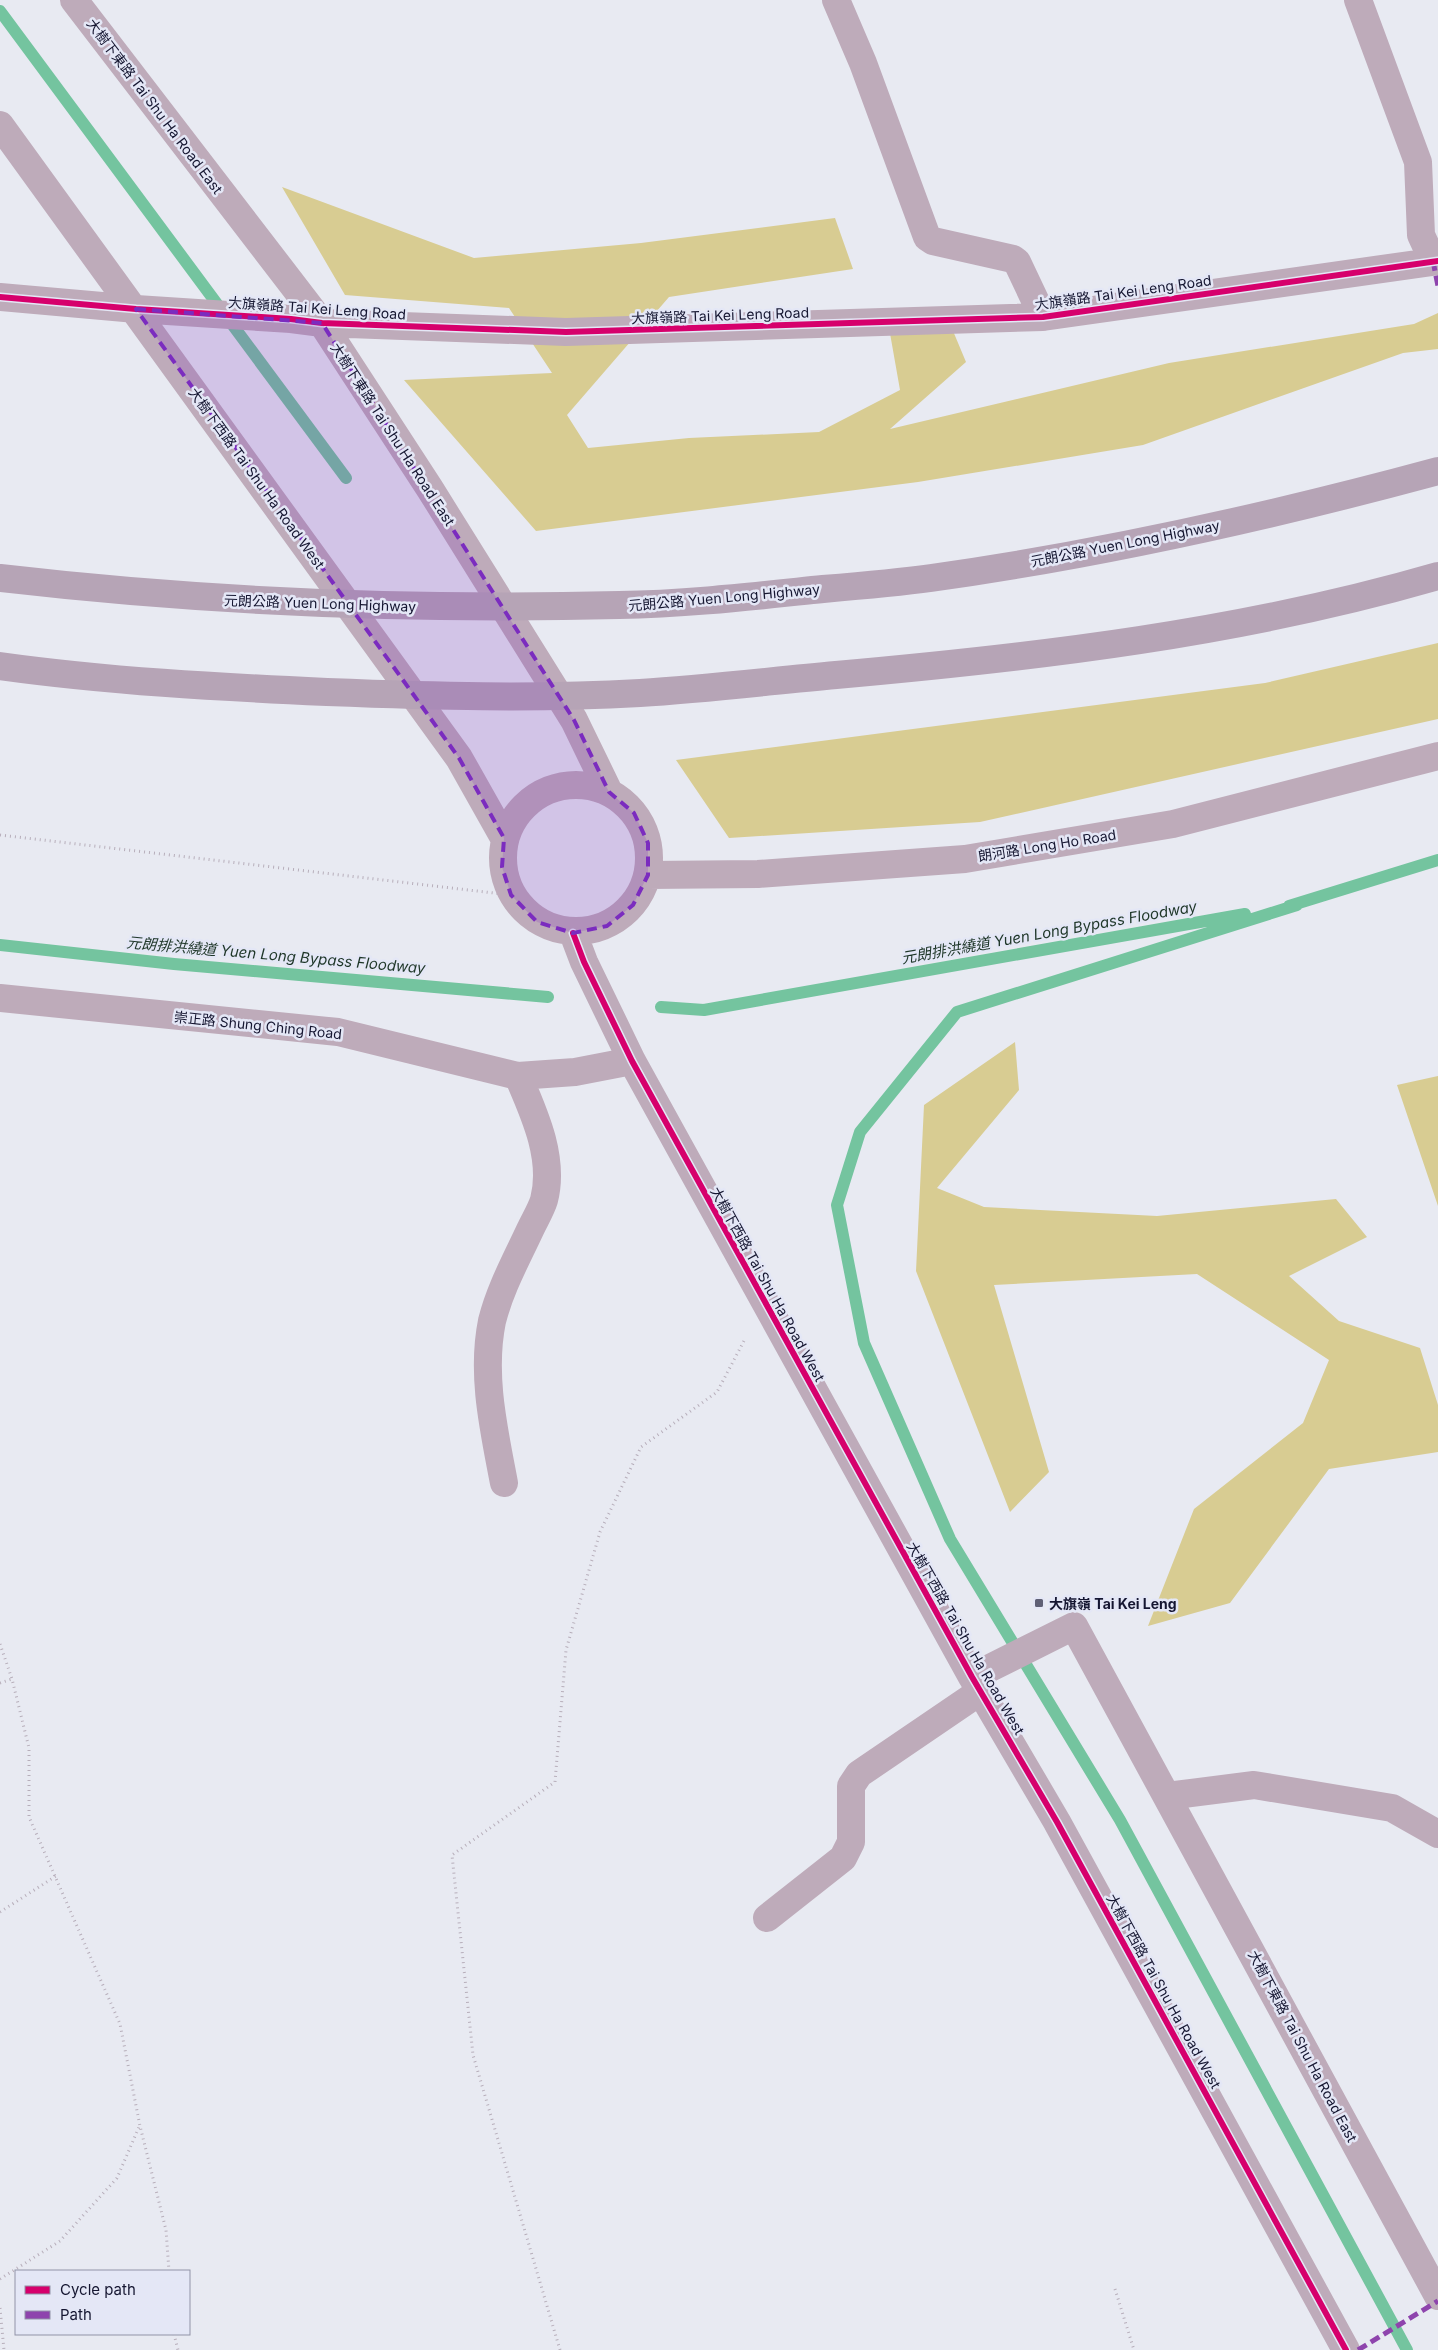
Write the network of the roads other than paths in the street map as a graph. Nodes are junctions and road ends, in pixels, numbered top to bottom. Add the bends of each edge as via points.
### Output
1 (74, 0) edge
2 (836, 0) edge
3 (1358, 0) edge
4 (0, 124) edge
5 (1436, 261) edge
6 (0, 298) edge
7 (136, 310) junction
8 (1043, 317) junction
9 (322, 324) junction
10 (1438, 471) edge
11 (1438, 576) edge
12 (0, 578) edge
13 (0, 666) edge
14 (1438, 756) edge
15 (608, 792) junction
16 (504, 838) junction
17 (648, 875) junction
18 (573, 933) junction
19 (0, 998) edge
20 (632, 1061) junction
21 (518, 1076) junction
22 (504, 1483) dead end
23 (977, 1684) junction
24 (1167, 1796) junction
25 (1438, 1834) edge
26 (767, 1918) dead end
27 (1438, 2296) edge
28 (1346, 2350) edge

1 - 9 street, 大樹下東路 Tai Shu Ha Road East
2 - 8 street via 863,63 927,237 1013,259
3 - 5 street via 1418,162 1421,235
4 - 7 street, 大樹下西路 Tai Shu Ha Road West
5 - 8 street, 大旗嶺路 Tai Kei Leng Road
6 - 7 street, 大旗嶺路 Tai Kei Leng Road
7 - 9 street, 大旗嶺路 Tai Kei Leng Road via 291,319
7 - 16 street, 大樹下西路 Tai Shu Ha Road West via 460,758
8 - 9 street, 大旗嶺路 Tai Kei Leng Road via 566,332
9 - 15 street, 大樹下東路 Tai Shu Ha Road East via 430,489 574,720
10 - 12 highway, 元朗公路 Yuen Long Highway via 1244,519 1023,564 928,579 669,603 436,607 248,601
11 - 13 highway via 1260,620 1057,654 636,693 454,697 261,690
14 - 17 street, 朗河路 Long Ho Road via 1173,824 965,858 758,874
15 - 16 street via 584,785 558,787 534,797 515,815
15 - 17 street via 634,813 645,835
16 - 18 street via 502,867 511,895 537,922
17 - 18 street via 633,905 607,926
18 - 20 street, 大樹下西路 Tai Shu Ha Road West
19 - 21 street, 崇正路 Shung Ching Road via 338,1032
20 - 21 street, 崇正路 Shung Ching Road via 575,1072
20 - 23 street, 大樹下西路 Tai Shu Ha Road West
21 - 22 street via 540,1127 548,1178 544,1200 507,1277 492,1321 488,1356 489,1397
23 - 24 street, 大樹下東路 Tai Shu Ha Road East via 1074,1626
23 - 26 street via 859,1774 851,1786 851,1842 843,1858
23 - 28 street, 大樹下西路 Tai Shu Ha Road West via 1057,1822
24 - 25 street via 1254,1785 1392,1808
24 - 27 street, 大樹下東路 Tai Shu Ha Road East

